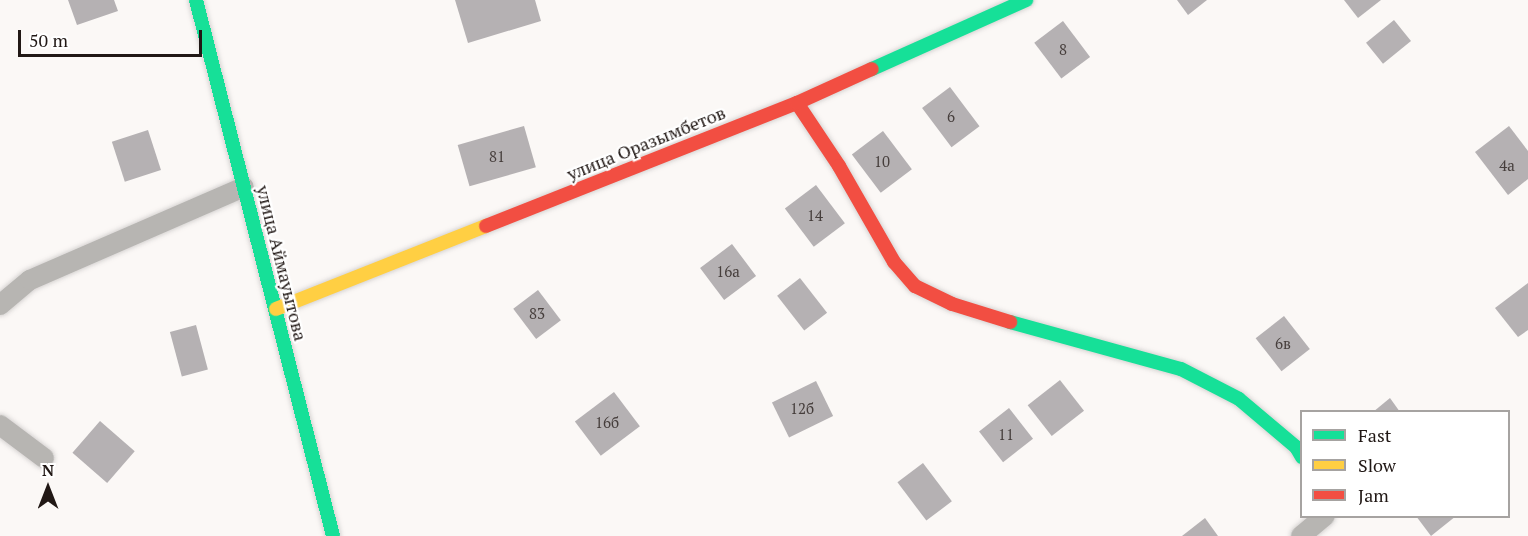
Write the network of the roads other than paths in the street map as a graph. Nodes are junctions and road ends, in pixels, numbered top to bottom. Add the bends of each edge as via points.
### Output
1 (196, 0) edge
2 (1026, 0) edge
3 (797, 104) junction
4 (244, 187) junction
5 (0, 305) edge
6 (276, 309) junction
7 (0, 425) edge
8 (1300, 453) edge
9 (44, 458) dead end
10 (1323, 518) edge
11 (333, 536) edge
12 (1301, 536) edge

1 - 4 street, улица Аймауытова
2 - 3 street, улица Оразымбетов
3 - 6 street, улица Оразымбетов
3 - 8 street via 840,166 894,262 915,286 952,304 1181,369 1239,399
4 - 5 street via 30,280
4 - 6 street, улица Аймауытова
6 - 11 street, улица Аймауытова
7 - 9 street
10 - 12 street

